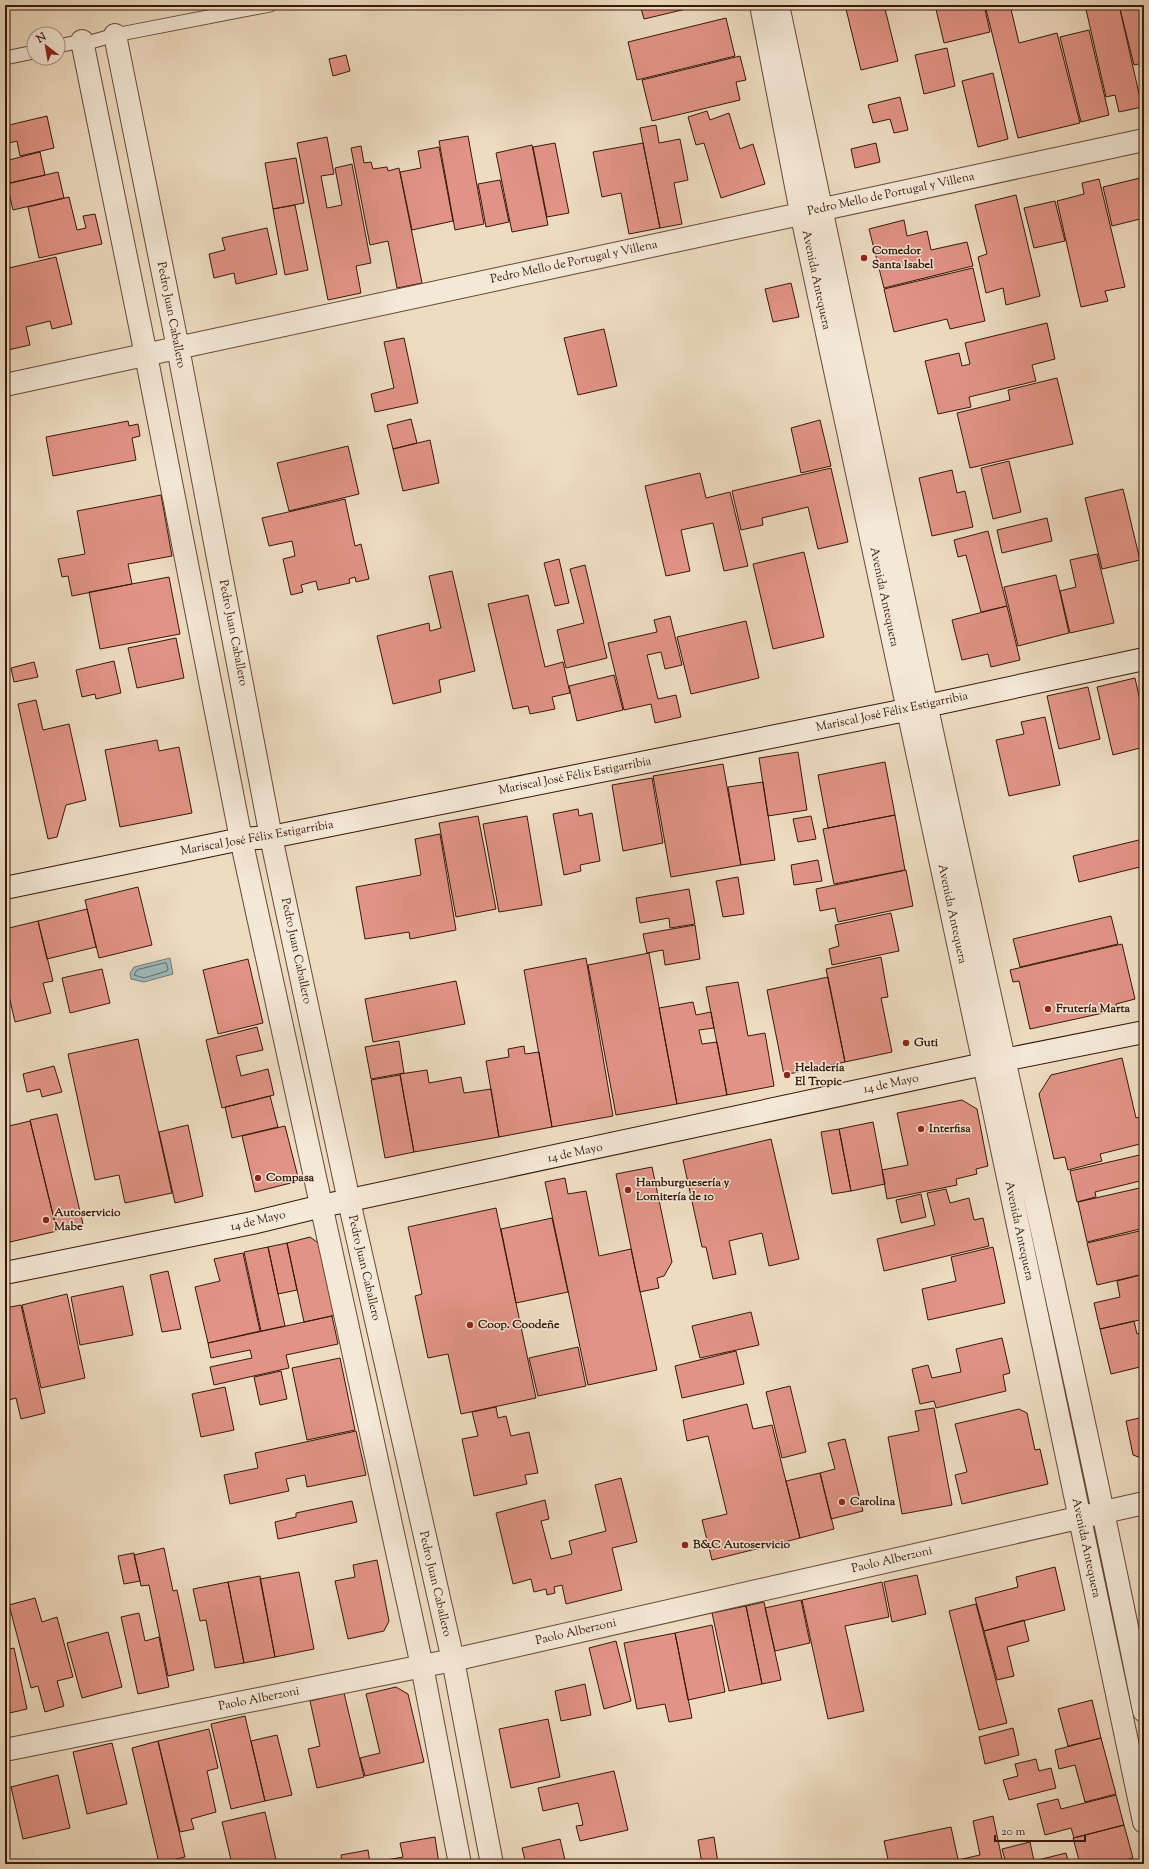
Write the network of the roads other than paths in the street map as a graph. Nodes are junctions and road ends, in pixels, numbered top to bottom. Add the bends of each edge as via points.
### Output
1 (270, 5) edge
2 (761, 5) edge
3 (778, 5) edge
4 (115, 34) junction
5 (82, 41) junction
6 (66, 44) edge
7 (26, 54) edge
8 (5, 58) edge
9 (1144, 140) edge
10 (822, 208) junction
11 (801, 212) junction
12 (178, 348) junction
13 (146, 355) junction
14 (5, 385) edge
15 (1144, 659) edge
16 (917, 707) junction
17 (271, 837) junction
18 (241, 839) junction
19 (5, 888) edge
20 (1144, 1032) edge
21 (994, 1062) junction
22 (348, 1201) junction
23 (322, 1206) junction
24 (5, 1273) edge
25 (1144, 1503) edge
26 (1104, 1512) junction
27 (1080, 1517) junction
28 (453, 1660) junction
29 (422, 1666) junction
30 (1144, 1711) edge
31 (5, 1750) edge
32 (1144, 1822) edge
33 (460, 1864) edge
34 (492, 1864) edge

1 - 4 lane
2 - 11 street, Avenida Antequera
3 - 10 street, Avenida Antequera
4 - 5 lane via 87,43
4 - 12 street, Pedro Juan Caballero
5 - 6 lane
5 - 13 street
7 - 8 lane
9 - 10 street, Pedro Mello de Portugal y Villena
10 - 11 street, Pedro Mello de Portugal y Villena
10 - 16 street, Avenida Antequera
11 - 12 street, Pedro Mello de Portugal y Villena
11 - 16 street, Avenida Antequera
12 - 13 street, Pedro Mello de Portugal y Villena
12 - 17 street, Pedro Juan Caballero
13 - 14 street, Pedro Mello de Portugal y Villena
13 - 18 street
15 - 16 street, Mariscal José Félix Estigarribia
16 - 17 street, Mariscal José Félix Estigarribia
16 - 21 street, Avenida Antequera
17 - 18 street, Mariscal José Félix Estigarribia
17 - 22 street, Pedro Juan Caballero
18 - 19 street, Mariscal José Félix Estigarribia
18 - 23 street
20 - 21 street, 14 de Mayo
21 - 22 street, 14 de Mayo
21 - 26 street, Avenida Antequera
21 - 27 street, Avenida Antequera
22 - 23 street, 14 de Mayo
22 - 28 street, Pedro Juan Caballero
23 - 24 street, 14 de Mayo via 252,1223
23 - 29 street
25 - 26 street, Paolo Alberzoni
26 - 27 street, Paolo Alberzoni
26 - 30 street, Avenida Antequera
27 - 28 street, Paolo Alberzoni
27 - 32 street, Avenida Antequera
28 - 29 street, Paolo Alberzoni
28 - 34 street, Pedro Juan Caballero
29 - 31 street, Paolo Alberzoni
29 - 33 street

